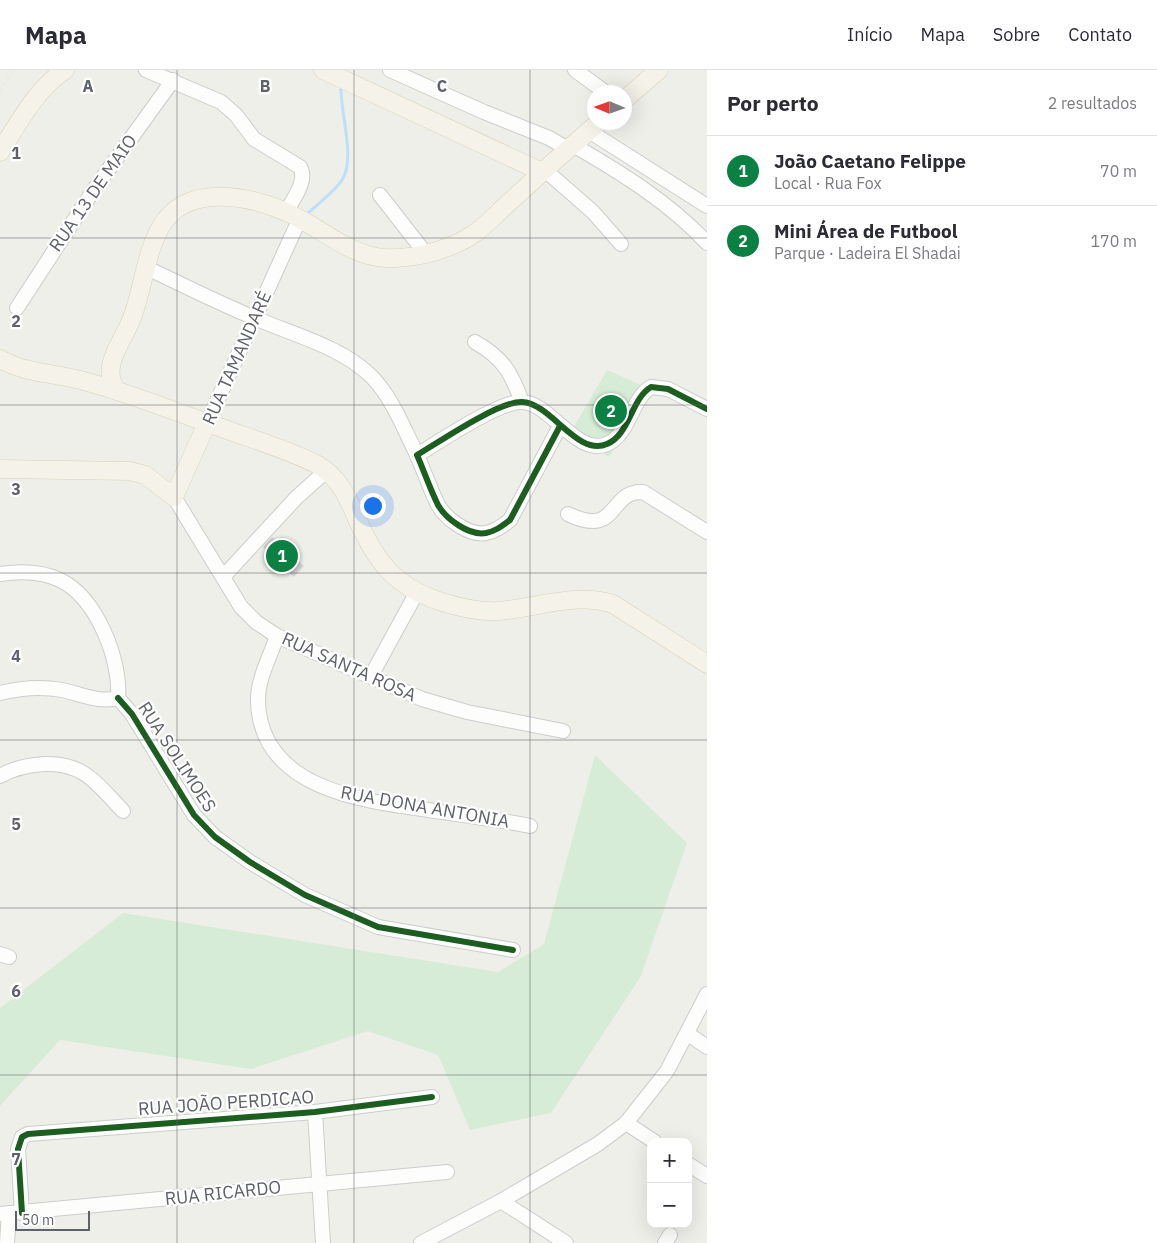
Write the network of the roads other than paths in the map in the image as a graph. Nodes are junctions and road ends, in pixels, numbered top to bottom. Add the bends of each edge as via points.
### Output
1 (65, 70) edge
2 (146, 70) edge
3 (390, 70) edge
4 (575, 70) edge
5 (659, 70) edge
6 (327, 72) edge
7 (173, 80) junction
8 (595, 85) edge
9 (632, 93) edge
10 (590, 130) edge
11 (598, 130) edge
12 (570, 147) junction
13 (0, 152) edge
14 (544, 171) junction
15 (380, 195) dead end
16 (707, 206) edge
17 (293, 215) junction
18 (707, 243) edge
19 (621, 244) dead end
20 (426, 254) junction
21 (147, 268) junction
22 (16, 308) dead end
23 (254, 318) junction
24 (475, 342) dead end
25 (0, 359) edge
26 (112, 360) junction
27 (79, 380) junction
28 (117, 391) junction
29 (522, 402) junction
30 (707, 409) edge
31 (207, 423) junction
32 (560, 426) junction
33 (417, 455) junction
34 (0, 469) edge
35 (326, 470) junction
36 (174, 497) junction
37 (568, 514) dead end
38 (707, 532) edge
39 (0, 574) edge
40 (223, 577) junction
41 (417, 592) junction
42 (277, 636) junction
43 (707, 664) edge
44 (371, 676) junction
45 (0, 693) edge
46 (118, 698) junction
47 (563, 731) dead end
48 (0, 776) edge
49 (123, 811) dead end
50 (530, 826) dead end
51 (513, 950) dead end
52 (707, 994) edge
53 (688, 1034) junction
54 (707, 1047) edge
55 (432, 1097) dead end
56 (315, 1112) junction
57 (626, 1123) junction
58 (649, 1138) edge
59 (692, 1167) edge
60 (447, 1172) dead end
61 (707, 1176) edge
62 (319, 1183) junction
63 (501, 1201) junction
64 (10, 1213) edge
65 (7, 1243) edge
66 (323, 1243) edge
67 (421, 1243) edge
68 (566, 1243) edge

1 - 13 main road via 38,94
2 - 7 street
3 - 12 street
4 - 8 street
5 - 9 main road
6 - 14 main road
7 - 17 street, RUA TAMANDARÉ via 225,105 254,138 300,167 301,184
7 - 22 street, RUA 13 DE MAIO via 88,198
10 - 12 main road
11 - 16 street
12 - 14 main road
12 - 18 street via 632,180
14 - 19 street via 593,212
14 - 20 main road via 475,233
15 - 20 street
17 - 20 main road via 340,242 377,257
17 - 21 main road via 230,197 211,196 190,201 173,212 161,227
17 - 23 street, RUA TAMANDARÉ
21 - 23 street
21 - 26 main road via 134,311
23 - 31 street, RUA TAMANDARÉ
23 - 33 street via 334,351 371,376 386,396
24 - 29 street via 500,359
25 - 27 main road via 38,373
26 - 27 main road
26 - 28 main road via 110,380
27 - 28 main road
28 - 31 main road
29 - 32 street via 542,409
29 - 33 street via 492,412
30 - 32 street via 668,389 651,387 619,434 607,444 592,445
31 - 35 main road
31 - 36 main road, RUA TAMANDARÉ
32 - 33 street via 510,520 485,534 460,526 439,507
34 - 36 main road, RUA SANTA ROSA via 130,471 145,475
35 - 40 street
35 - 41 main road via 346,494 382,565 396,580
36 - 40 street, RUA SANTA ROSA
37 - 38 street via 579,519 600,521 628,495 643,492
39 - 46 street via 43,574 60,580 76,592 100,626 115,661
40 - 42 street, RUA SANTA ROSA via 247,613
41 - 43 main road via 456,606 496,611 580,599 603,601 613,604
41 - 44 street
42 - 44 street, RUA SANTA ROSA via 296,647
42 - 50 street, RUA DONA ANTONIA via 260,683 260,718 266,736 293,771 314,784 355,798
44 - 47 street, RUA SANTA ROSA via 422,699 467,712
45 - 46 street via 41,688 100,700
46 - 51 street, RUA SOLIMOES via 132,714 194,815 215,837 250,862 305,895 378,927
48 - 49 street via 23,766 69,765 85,773
52 - 53 street
53 - 54 street
53 - 57 street via 667,1071
55 - 56 street, RUA JOÃO PERDICAO
56 - 62 street
56 - 64 street, RUA JOÃO PERDICAO via 34,1133 22,1137 18,1148
57 - 58 street
57 - 63 street via 598,1144
59 - 61 street
60 - 62 street, RUA RICARDO
62 - 64 street, RUA RICARDO
62 - 66 street
63 - 67 street
63 - 68 street
64 - 65 street

